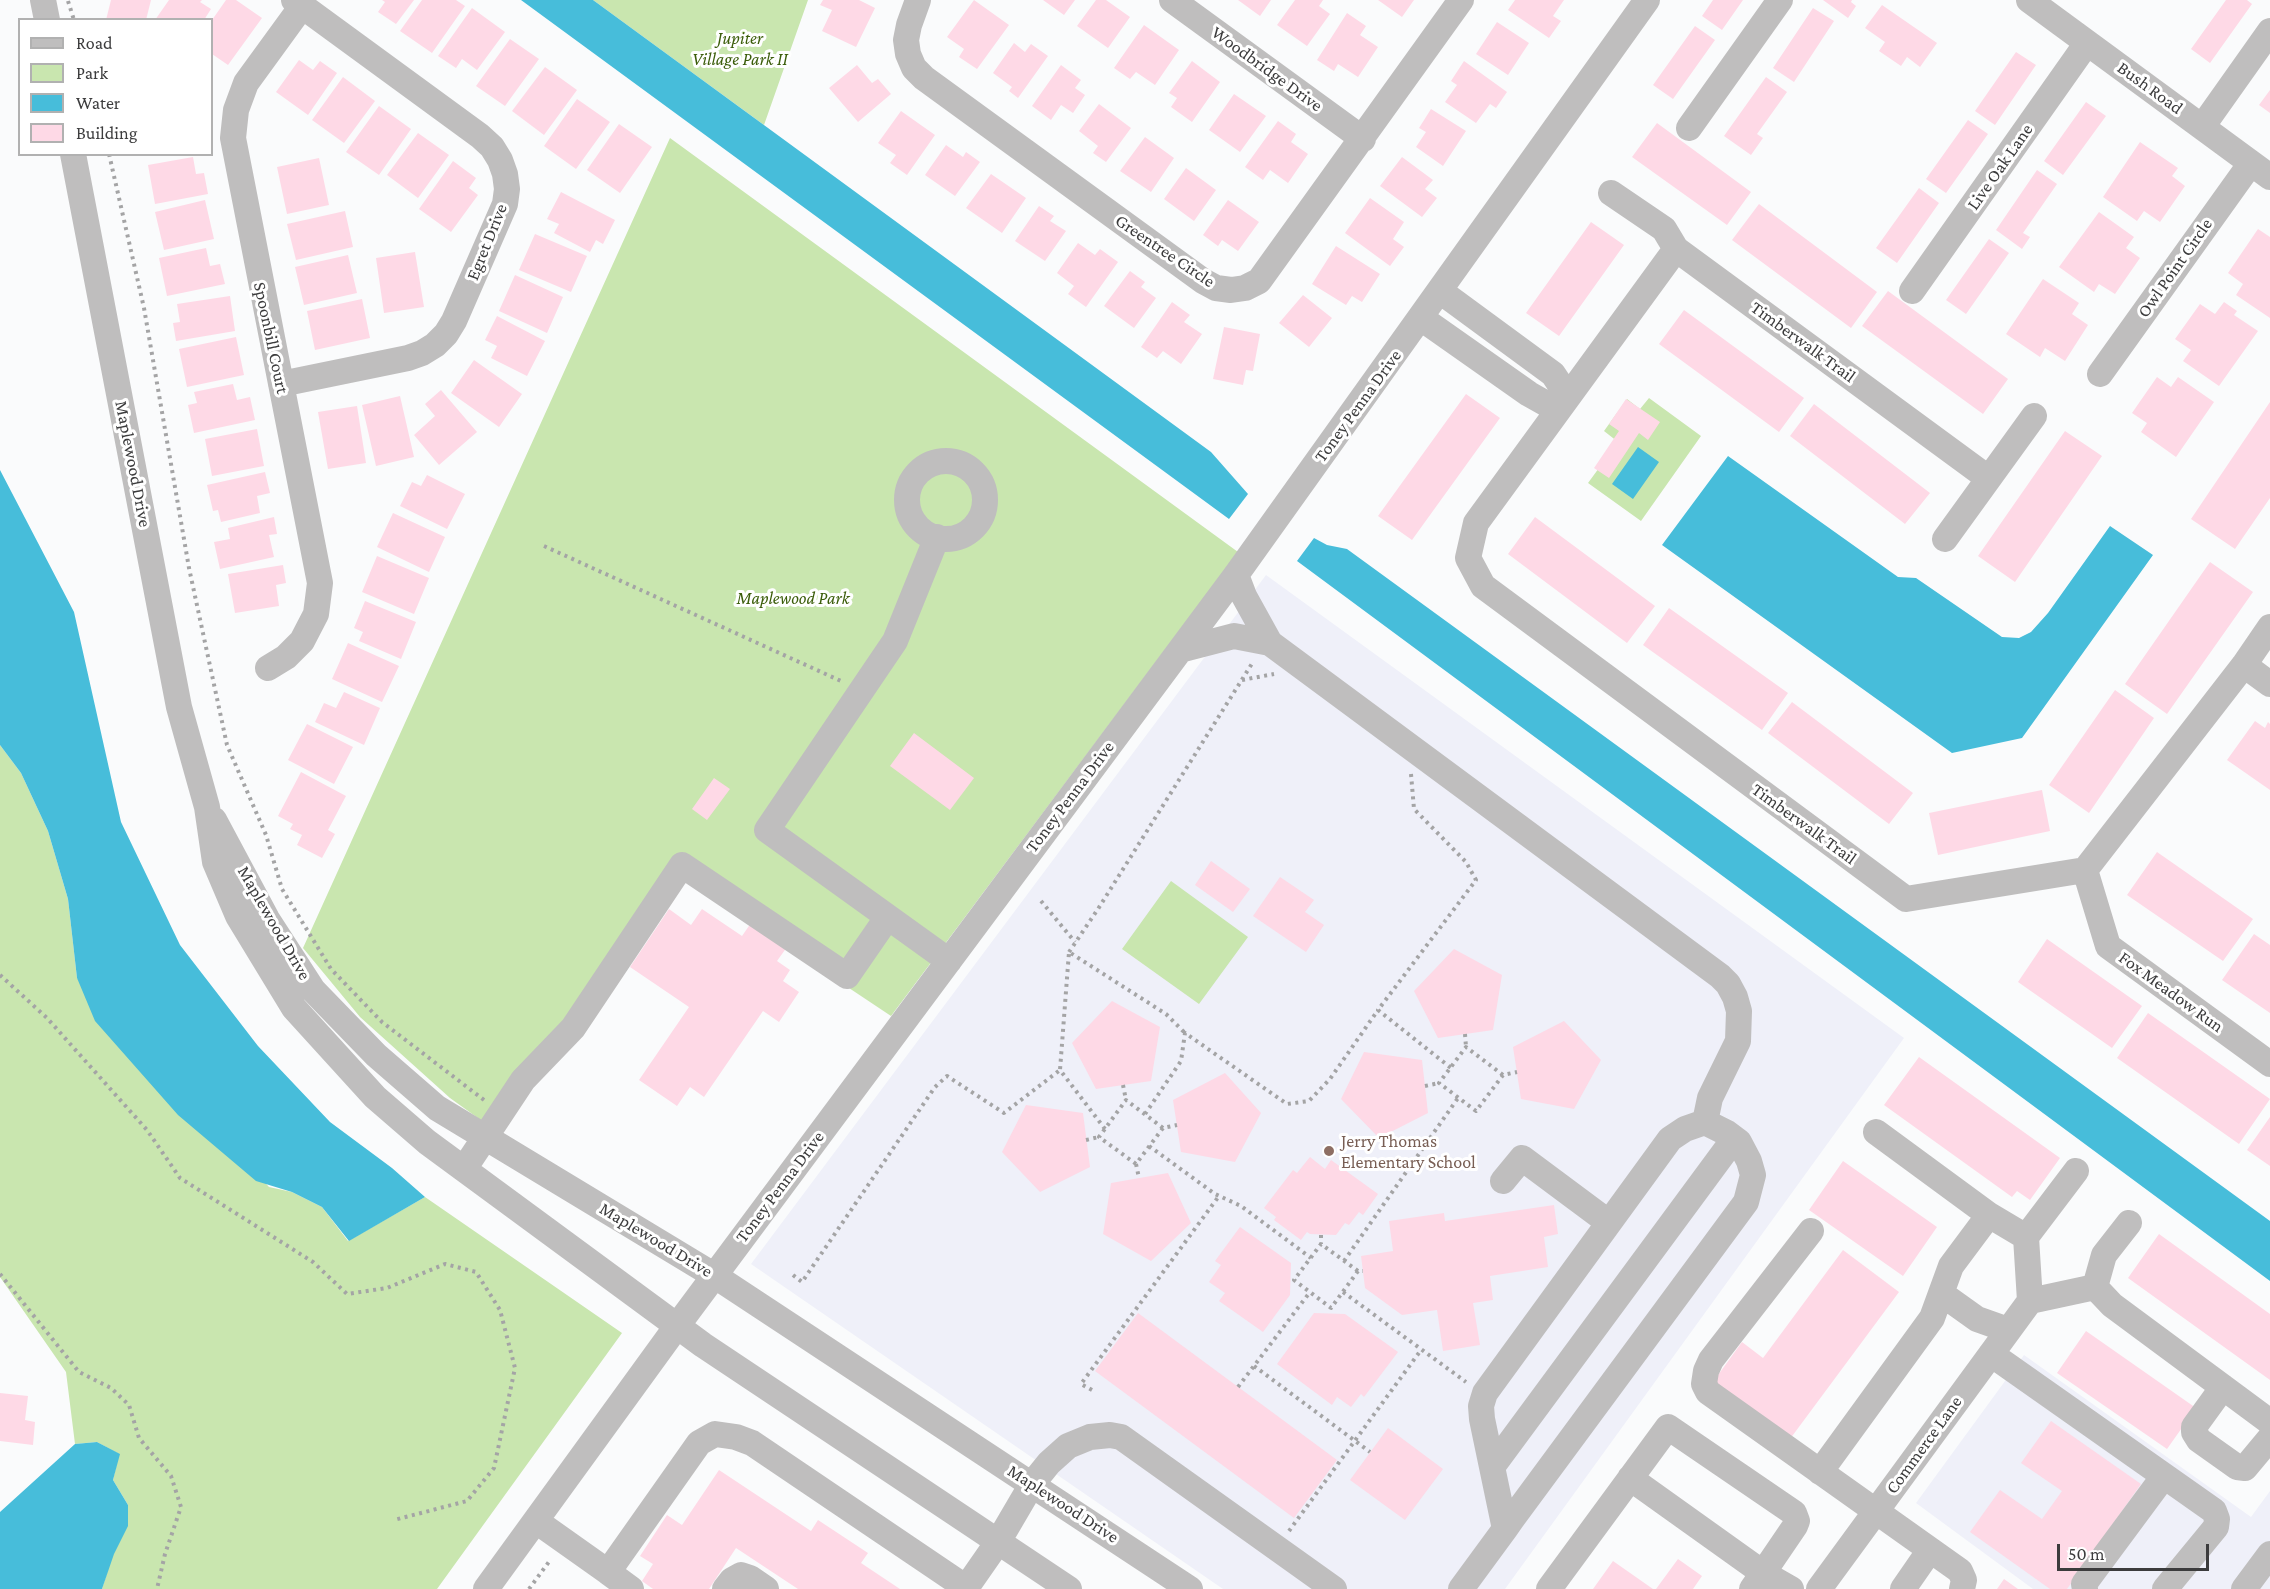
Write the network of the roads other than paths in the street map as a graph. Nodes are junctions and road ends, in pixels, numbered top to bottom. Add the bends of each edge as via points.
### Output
1 (43, 0) edge
2 (918, 0) edge
3 (1172, 0) edge
4 (1461, 0) edge
5 (1647, 0) edge
6 (1780, 0) edge
7 (2029, 0) edge
8 (298, 3) edge
9 (47, 18) edge
10 (2270, 31) edge
11 (2087, 43) junction
12 (2202, 127) junction
13 (1689, 128) dead end
14 (1363, 138) junction
15 (73, 156) edge
16 (2260, 170) edge
17 (1611, 193) dead end
18 (1676, 249) junction
19 (1440, 291) junction
20 (1912, 291) dead end
21 (1421, 318) junction
22 (2100, 374) dead end
23 (281, 384) junction
24 (1561, 405) junction
25 (2034, 416) dead end
26 (1988, 478) junction
27 (937, 537) dead end
28 (1946, 538) dead end
29 (1236, 575) junction
30 (2270, 627) edge
31 (1263, 648) junction
32 (1180, 650) junction
33 (2244, 665) junction
34 (268, 668) dead end
35 (2270, 684) edge
36 (207, 807) junction
37 (2085, 870) junction
38 (886, 918) junction
39 (949, 961) junction
40 (2270, 1064) edge
41 (1705, 1122) junction
42 (1876, 1132) dead end
43 (485, 1137) junction
44 (1734, 1139) junction
45 (464, 1169) junction
46 (2076, 1171) dead end
47 (1503, 1181) dead end
48 (1989, 1215) junction
49 (1608, 1221) junction
50 (2128, 1222) dead end
51 (1811, 1231) dead end
52 (2026, 1237) junction
53 (715, 1276) junction
54 (2095, 1287) junction
55 (1942, 1294) junction
56 (2030, 1301) junction
57 (677, 1326) junction
58 (2008, 1330) junction
59 (1991, 1354) junction
60 (2223, 1386) junction
61 (2270, 1422) edge
62 (2270, 1438) edge
63 (1492, 1467) junction
64 (1820, 1472) junction
65 (2164, 1476) junction
66 (1630, 1478) junction
67 (1032, 1484) junction
68 (1876, 1511) junction
69 (536, 1521) junction
70 (1505, 1529) junction
71 (998, 1542) junction
72 (1930, 1550) junction
73 (2270, 1554) edge
74 (608, 1572) junction
75 (1758, 1581) edge
76 (967, 1588) edge
77 (486, 1589) edge
78 (631, 1589) edge
79 (725, 1589) edge
80 (766, 1589) edge
81 (1069, 1589) edge
82 (1190, 1589) edge
83 (1334, 1589) edge
84 (1461, 1589) edge
85 (1549, 1589) edge
86 (1791, 1589) edge
87 (1819, 1589) edge
88 (1903, 1589) edge
89 (1962, 1589) edge
90 (2085, 1589) edge
91 (2165, 1589) edge
92 (2244, 1589) edge

1 - 9 street
2 - 14 street, Greentree Circle via 906,40 914,68 924,78 1216,288 1245,288 1259,281
3 - 14 street, Woodbridge Drive
4 - 14 street, Greentree Circle
5 - 19 street, Toney Penna Drive
6 - 13 street
7 - 11 street, Bush Road
8 - 23 street, Spoonbill Court via 246,83 233,124 234,153
8 - 23 street, Egret Drive via 480,136 500,160 507,189 505,204 454,321 435,345 408,358
10 - 12 street
11 - 12 street, Bush Road
11 - 20 street, Live Oak Lane
12 - 16 street, Bush Road
15 - 36 street, Maplewood Drive via 179,707
16 - 22 street, Owl Point Circle
17 - 18 street, Timberwalk Trail via 1664,229
18 - 24 street, Timberwalk Trail
18 - 26 street, Timberwalk Trail
19 - 21 street, Toney Penna Drive
19 - 24 street via 1553,374 1561,386
21 - 24 street via 1528,394 1545,403
21 - 29 street, Toney Penna Drive
23 - 34 street, Spoonbill Court via 319,568 320,598 302,641
24 - 37 street, Timberwalk Trail via 1476,523 1468,558 1483,586 1906,899
25 - 26 street
26 - 28 street
27 - 38 street via 894,641 767,830
29 - 31 street
29 - 32 street, Toney Penna Drive
30 - 33 street
31 - 32 street via 1234,636
31 - 41 street via 1720,976 1735,997 1739,1011 1738,1041 1710,1098
32 - 39 street, Toney Penna Drive
33 - 35 street
33 - 37 street
36 - 43 street, Maplewood Drive via 267,919 313,990 376,1055 437,1108
36 - 45 street, Maplewood Drive via 215,862 238,916 294,1008 375,1097
37 - 40 street, Fox Meadow Run via 2108,946
38 - 39 street
38 - 43 street via 846,976 682,865 573,1028 522,1080
39 - 53 street, Toney Penna Drive
41 - 44 street
41 - 49 street via 1670,1139
42 - 48 street
43 - 45 street
43 - 53 street, Maplewood Drive
44 - 63 street
44 - 70 street via 1753,1175 1746,1202
45 - 57 street, Maplewood Drive
46 - 52 street
47 - 49 street via 1522,1158
48 - 52 street
48 - 55 street via 1951,1266
49 - 63 street via 1484,1396 1482,1419
50 - 54 street via 2104,1256
51 - 64 street via 1711,1360 1704,1384 1708,1392
52 - 56 street
53 - 57 street, Toney Penna Drive
53 - 67 street, Maplewood Drive
54 - 56 street
54 - 60 street via 2112,1305
55 - 58 street via 1977,1319
55 - 64 street via 1932,1318
56 - 58 street, Commerce Lane
57 - 69 street, Toney Penna Drive
57 - 71 street, Maplewood Drive
58 - 59 street, Commerce Lane
59 - 65 street
59 - 68 street, Commerce Lane
60 - 61 street
60 - 62 street via 2194,1427 2199,1440 2237,1467 2245,1468
63 - 70 street
64 - 68 street
65 - 90 street via 2084,1584
65 - 91 street via 2214,1511 2217,1519 2216,1527
66 - 75 street
66 - 75 street via 1668,1426 1794,1513 1795,1526
66 - 85 street
67 - 71 street
67 - 82 street, Maplewood Drive
67 - 83 street via 1068,1446 1090,1437 1121,1437
68 - 72 street
68 - 87 street, Commerce Lane
69 - 74 street
69 - 77 street, Toney Penna Drive
70 - 84 street
71 - 76 street
71 - 81 street, Maplewood Drive
72 - 88 street
72 - 89 street via 1960,1571
73 - 92 street
74 - 76 street via 699,1443 715,1434 752,1443
74 - 78 street
75 - 86 street
79 - 80 street via 741,1575

